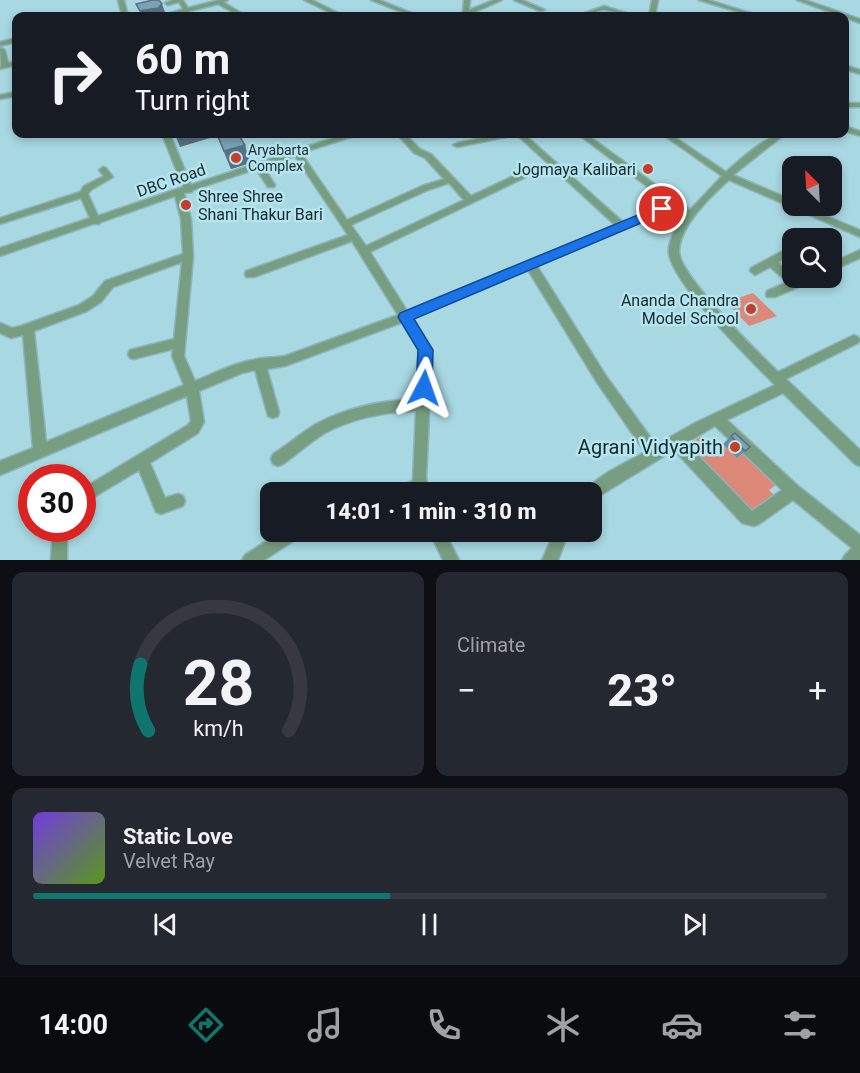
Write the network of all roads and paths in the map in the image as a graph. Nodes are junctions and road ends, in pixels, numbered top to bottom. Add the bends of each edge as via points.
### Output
1 (311, 0) edge
2 (374, 0) edge
3 (499, 0) edge
4 (517, 0) edge
5 (702, 0) edge
6 (795, 0) edge
7 (800, 0) edge
8 (222, 1) edge
9 (168, 3) dead end
10 (542, 10) dead end
11 (188, 12) joint
12 (237, 12) edge
13 (333, 12) edge
14 (406, 12) edge
15 (470, 12) edge
16 (591, 12) edge
17 (616, 12) edge
18 (743, 12) edge
19 (829, 12) edge
20 (833, 12) edge
21 (1, 47) edge
22 (2, 67) edge
23 (167, 138) edge
24 (340, 138) edge
25 (404, 138) edge
26 (491, 138) edge
27 (524, 138) edge
28 (587, 138) edge
29 (672, 138) edge
30 (775, 138) edge
31 (457, 145) dead end
32 (297, 153) junction
33 (259, 166) junction
34 (103, 170) dead end
35 (525, 174) dead end
36 (728, 177) junction
37 (450, 180) junction
38 (271, 185) dead end
39 (184, 192) junction
40 (84, 194) junction
41 (468, 199) junction
42 (782, 200) edge
43 (674, 205) junction
44 (689, 214) junction
45 (818, 216) edge
46 (0, 221) edge
47 (96, 222) junction
48 (346, 224) junction
49 (622, 226) junction
50 (860, 234) edge
51 (354, 236) junction
52 (364, 251) junction
53 (0, 252) edge
54 (860, 254) edge
55 (188, 256) junction
56 (782, 256) edge
57 (771, 262) junction
58 (842, 262) edge
59 (530, 264) junction
60 (755, 270) dead end
61 (782, 271) edge
62 (250, 274) dead end
63 (785, 288) edge
64 (771, 294) dead end
65 (405, 317) junction
66 (0, 328) edge
67 (28, 329) junction
68 (854, 340) dead end
69 (177, 344) junction
70 (134, 354) dead end
71 (259, 363) junction
72 (781, 382) junction
73 (192, 389) junction
74 (423, 405) junction
75 (273, 412) dead end
76 (717, 419) junction
77 (675, 441) junction
78 (40, 451) junction
79 (654, 454) junction
80 (278, 459) dead end
81 (860, 459) edge
82 (143, 461) junction
83 (0, 468) edge
84 (421, 482) edge
85 (602, 487) edge
86 (96, 489) edge
87 (793, 491) junction
88 (178, 501) dead end
89 (60, 542) edge
90 (278, 542) edge
91 (443, 542) edge
92 (557, 542) edge
93 (860, 545) edge
94 (860, 551) edge
95 (59, 560) edge
96 (249, 560) edge
97 (451, 560) edge
98 (550, 560) edge
99 (850, 560) edge

1 - 13 street
2 - 14 street
3 - 15 street
4 - 10 street
5 - 18 street
6 - 19 street
7 - 20 street
8 - 11 street
8 - 12 street
9 - 11 street via 180,0
16 - 17 street via 602,8
21 - 22 street
23 - 39 street
24 - 32 street, DBC Road
25 - 37 street
26 - 31 street
27 - 49 street
28 - 43 street
29 - 36 street
30 - 36 street
32 - 33 street, DBC Road
32 - 48 street
33 - 38 street
33 - 39 street, DBC Road
34 - 40 street via 109,177 86,189
35 - 41 street
36 - 42 street
36 - 44 street
37 - 41 street
37 - 48 street
39 - 47 street, DBC Road
39 - 55 street
40 - 46 street
40 - 47 street
41 - 52 street
43 - 44 street
43 - 49 street
44 - 72 street via 674,245 678,267
45 - 50 street
47 - 53 street, DBC Road
48 - 51 street
49 - 59 street
51 - 52 street
51 - 62 street
52 - 65 street
54 - 58 street
55 - 67 street via 115,281 90,305
55 - 69 street
56 - 57 street
57 - 60 street
57 - 61 street
59 - 65 street
59 - 79 street via 602,380
63 - 64 street
65 - 71 street via 282,362
65 - 74 street via 426,352
66 - 67 street via 11,333
67 - 78 street
68 - 72 street
69 - 70 street
69 - 73 street via 181,369
71 - 73 street
71 - 75 street
72 - 76 street
72 - 81 street
73 - 78 street
73 - 82 street via 197,426
74 - 80 street via 393,407 337,422 320,429
74 - 84 street
76 - 77 street
76 - 87 street
77 - 79 street
77 - 87 street via 749,519
78 - 83 street
79 - 85 street
82 - 86 street
82 - 88 street via 160,507
87 - 93 street
89 - 95 street
90 - 96 street
91 - 97 street
92 - 98 street
94 - 99 street

